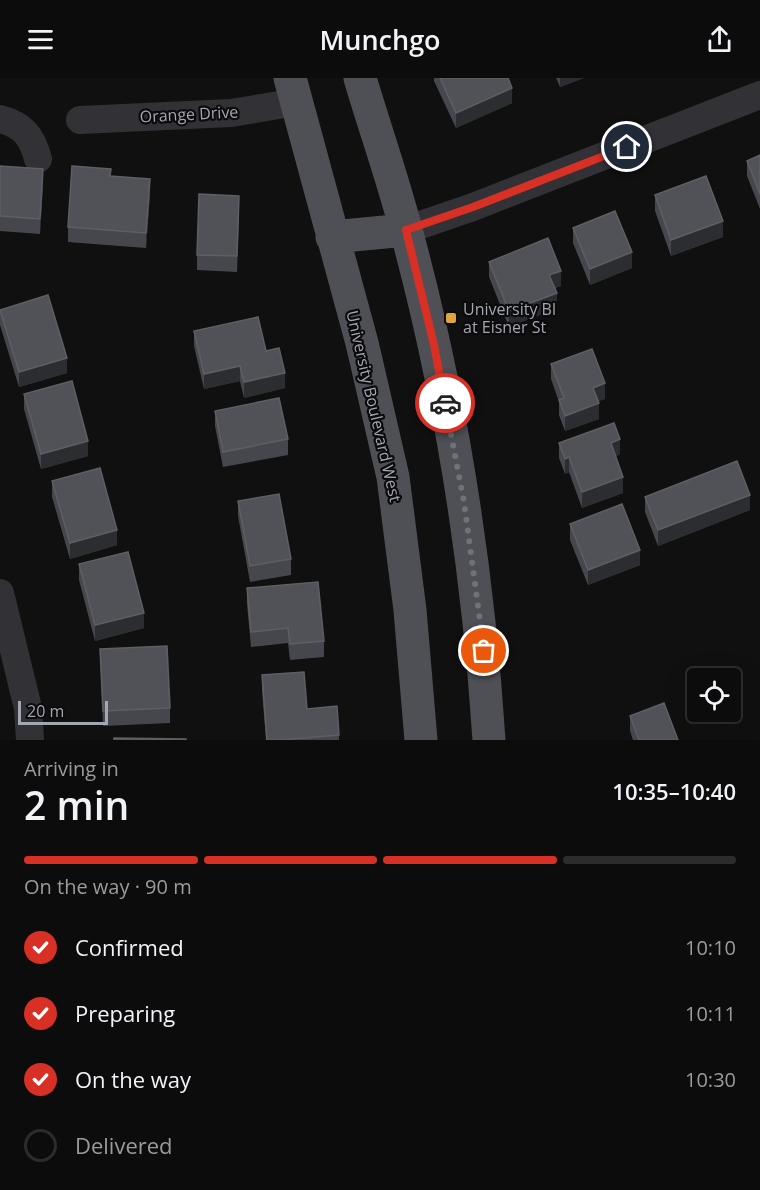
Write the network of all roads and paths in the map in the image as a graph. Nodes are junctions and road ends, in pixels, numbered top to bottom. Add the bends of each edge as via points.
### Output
1 (360, 78) edge
2 (294, 90) edge
3 (760, 95) edge
4 (0, 118) edge
5 (80, 120) dead end
6 (38, 159) dead end
7 (406, 230) junction
8 (332, 237) junction
9 (0, 593) edge
10 (30, 740) edge
11 (421, 740) edge
12 (489, 740) edge

1 - 7 main road
2 - 5 street, Orange Drive via 231,113
2 - 8 main road, University Boulevard West
3 - 7 street
4 - 6 street via 16,123 34,143
7 - 8 main road
7 - 12 main road via 434,345 464,502 484,651
8 - 11 main road, University Boulevard West via 393,477
9 - 10 street via 28,708

